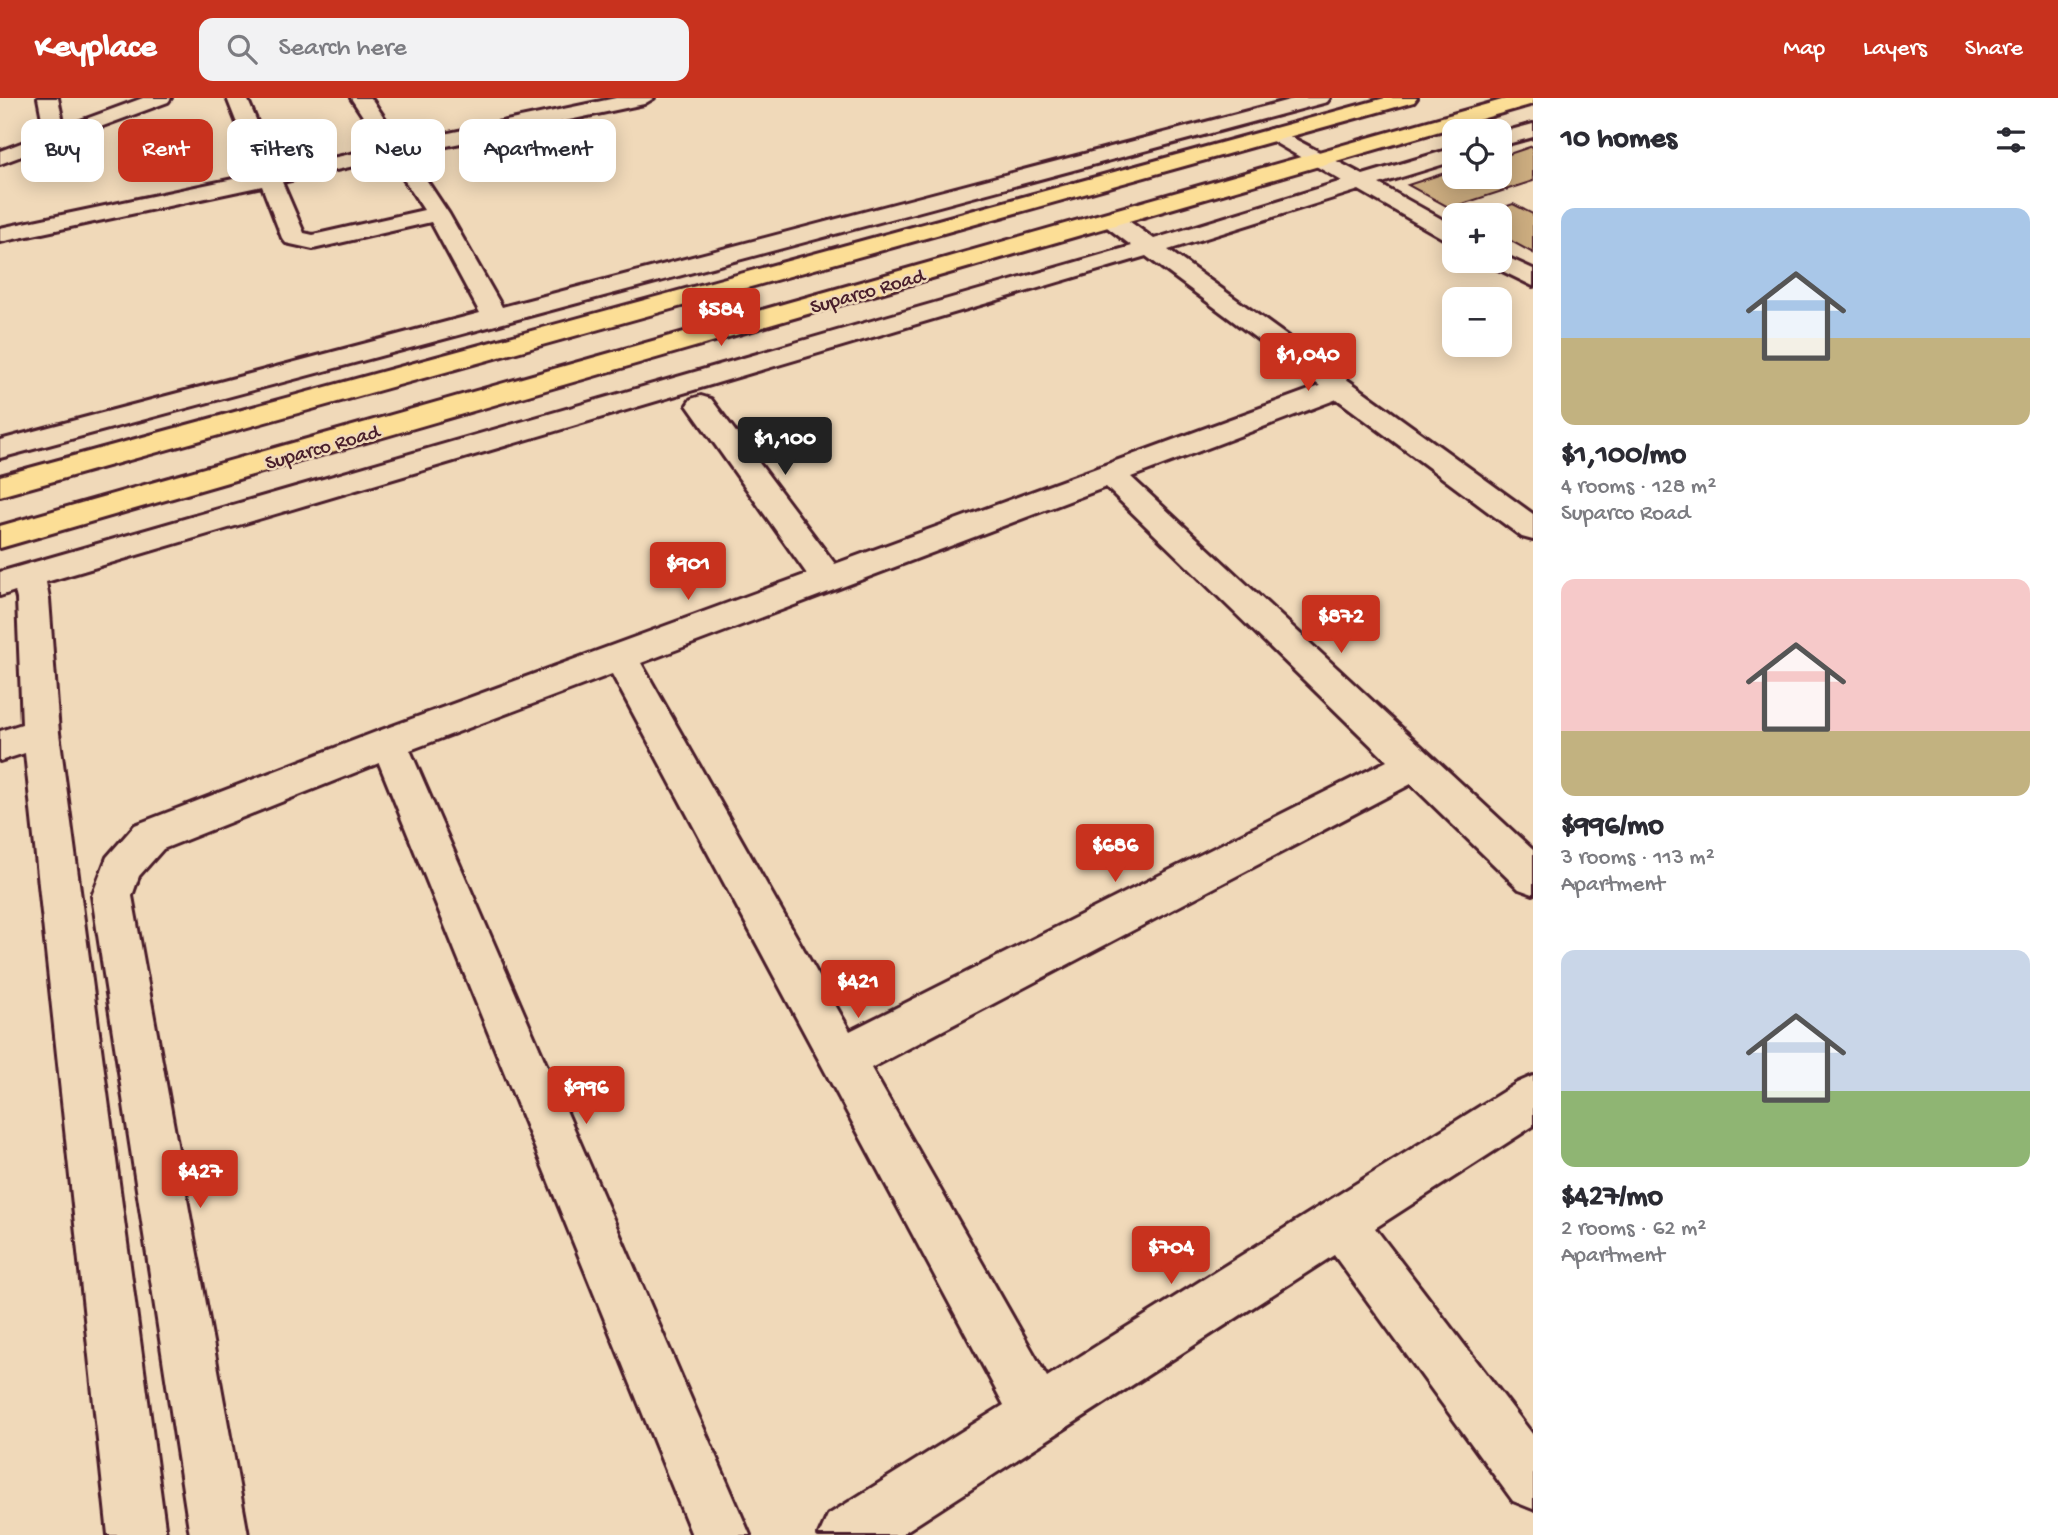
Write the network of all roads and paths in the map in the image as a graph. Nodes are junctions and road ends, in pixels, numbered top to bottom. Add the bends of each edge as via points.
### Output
1 (48, 98) edge
2 (161, 98) edge
3 (237, 98) edge
4 (361, 98) edge
5 (644, 98) edge
6 (1320, 98) edge
7 (1407, 98) edge
8 (1531, 98) edge
9 (52, 119) edge
10 (245, 119) edge
11 (375, 119) edge
12 (104, 120) edge
13 (1533, 130) edge
14 (1274, 134) junction
15 (1512, 136) edge
16 (445, 141) edge
17 (21, 150) edge
18 (1442, 157) edge
19 (0, 158) edge
20 (1320, 159) junction
21 (1360, 181) junction
22 (250, 182) edge
23 (271, 182) edge
24 (416, 182) edge
25 (438, 214) junction
26 (1111, 219) junction
27 (1442, 228) edge
28 (0, 236) edge
29 (1149, 248) junction
30 (1512, 268) edge
31 (1533, 279) edge
32 (494, 316) junction
33 (1341, 388) junction
34 (701, 405) dead end
35 (0, 449) edge
36 (1110, 474) junction
37 (0, 486) edge
38 (1533, 529) edge
39 (0, 537) edge
40 (828, 579) junction
41 (14, 580) edge
42 (620, 657) junction
43 (20, 740) edge
44 (389, 743) junction
45 (1416, 764) junction
46 (1533, 876) edge
47 (842, 1059) junction
48 (1533, 1099) edge
49 (1340, 1222) junction
50 (1038, 1414) junction
51 (1533, 1481) edge
52 (137, 1535) edge
53 (219, 1535) edge
54 (720, 1535) edge
55 (848, 1535) edge

1 - 9 street
2 - 12 street
3 - 10 street
4 - 11 street
5 - 16 street
6 - 32 street
7 - 14 main road, Suparco Road
8 - 20 main road, Suparco Road
13 - 15 street
14 - 20 street
14 - 37 main road, Suparco Road
17 - 19 street
18 - 21 street
20 - 21 street
20 - 26 main road, Suparco Road
21 - 27 street
21 - 29 street
22 - 28 street
23 - 25 street via 290,233 302,242
24 - 25 street
25 - 32 street
26 - 29 street
26 - 39 main road, Suparco Road
29 - 33 street
29 - 41 street
30 - 31 street
32 - 35 street
33 - 36 street
33 - 38 street
34 - 40 street
36 - 40 street
36 - 45 street
40 - 42 street
41 - 43 street via 33,599
42 - 44 street
42 - 47 street
43 - 52 street
44 - 53 street via 149,837 118,873 112,897
44 - 54 street
45 - 46 street
45 - 47 street
47 - 50 street
48 - 49 street
49 - 50 street
49 - 51 street
50 - 55 street

